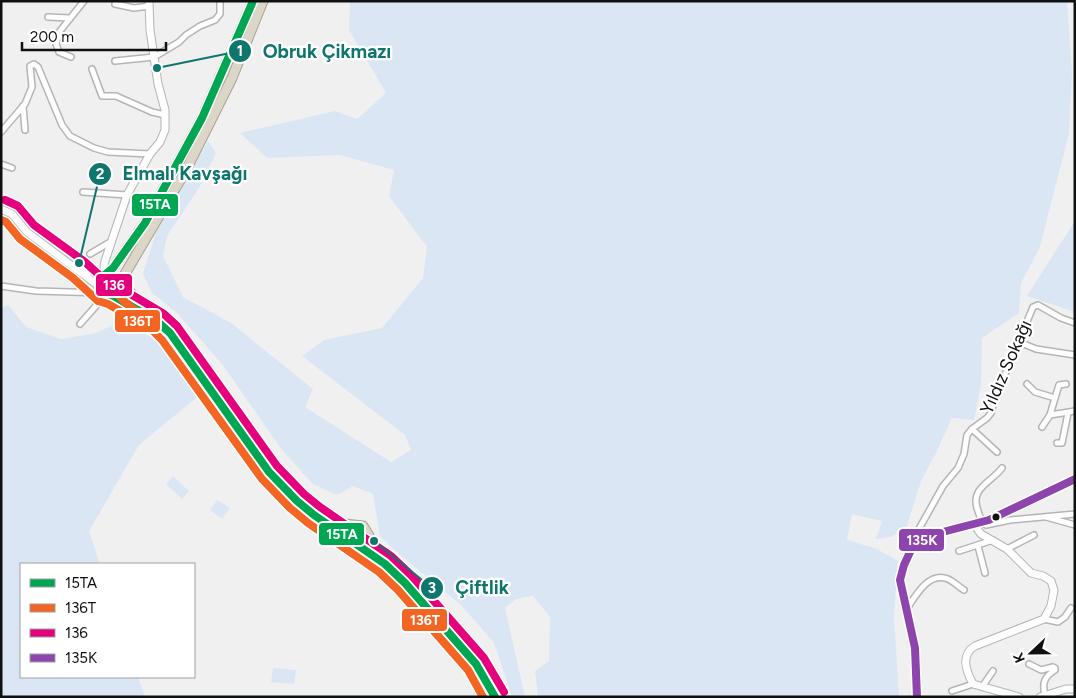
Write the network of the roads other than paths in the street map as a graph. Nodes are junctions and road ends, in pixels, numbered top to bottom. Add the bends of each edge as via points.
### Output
1 (84, 1) edge
2 (220, 1) edge
3 (253, 1) edge
4 (262, 1) edge
5 (115, 4) dead end
6 (149, 4) edge
7 (48, 17) dead end
8 (70, 18) junction
9 (71, 57) dead end
10 (154, 57) junction
11 (115, 61) dead end
12 (92, 69) dead end
13 (23, 106) junction
14 (165, 115) junction
15 (25, 130) dead end
16 (1, 132) edge
17 (150, 154) junction
18 (1, 164) edge
19 (12, 168) dead end
20 (83, 192) dead end
21 (127, 195) junction
22 (1, 209) edge
23 (112, 241) junction
24 (90, 254) dead end
25 (79, 270) junction
26 (106, 273) junction
27 (122, 281) junction
28 (1, 286) edge
29 (103, 292) junction
30 (1075, 323) edge
31 (80, 324) dead end
32 (1019, 342) junction
33 (1075, 354) edge
34 (195, 366) junction
35 (1027, 384) dead end
36 (1066, 384) dead end
37 (1055, 398) junction
38 (1075, 411) edge
39 (1068, 413) junction
40 (1050, 415) junction
41 (1042, 427) dead end
42 (972, 429) junction
43 (1057, 443) dead end
44 (996, 452) dead end
45 (1002, 468) dead end
46 (1075, 479) edge
47 (1075, 514) edge
48 (1043, 516) junction
49 (979, 523) junction
50 (1075, 525) edge
51 (1034, 535) dead end
52 (993, 540) junction
53 (901, 541) dead end
54 (918, 542) junction
55 (978, 546) junction
56 (1007, 549) junction
57 (911, 551) junction
58 (958, 551) dead end
59 (985, 573) dead end
60 (964, 590) dead end
61 (1071, 608) dead end
62 (906, 610) junction
63 (1044, 619) junction
64 (1029, 664) dead end
65 (993, 671) dead end
66 (973, 684) junction
67 (982, 687) junction
68 (1075, 687) edge
69 (952, 691) dead end
70 (1006, 696) edge
71 (1044, 696) edge
72 (491, 697) edge
73 (495, 697) edge
74 (504, 697) edge
75 (917, 697) edge
76 (1019, 697) edge

1 - 8 street
2 - 10 street via 220,14 216,20 200,26
3 - 26 highway via 202,118 145,223
4 - 27 highway via 232,78 186,170
5 - 6 street via 134,8
6 - 10 street
7 - 8 street
8 - 9 street via 60,31 56,44 59,52
10 - 11 street
10 - 14 street
12 - 14 street via 102,96 116,96
13 - 15 street
13 - 16 street
13 - 17 street via 32,87 29,70 34,64 70,136 108,152
14 - 17 street via 163,136
17 - 21 street
18 - 19 street
20 - 21 street
21 - 23 street
22 - 25 street via 12,214 27,232
23 - 24 street
23 - 26 street via 104,267
25 - 26 street
25 - 29 street
26 - 27 highway via 118,274
26 - 29 highway via 100,280
27 - 29 highway via 118,292
27 - 74 highway via 137,300 176,327 288,481 319,508 390,558 410,577 469,642 487,665
28 - 29 street via 36,291
29 - 31 street
29 - 34 highway via 158,322
30 - 32 street, Yıldız Sokağı via 1036,305
32 - 33 street via 1036,349
32 - 42 street, Yıldız Sokağı via 990,413
34 - 72 street via 237,436 283,496 396,586 478,675
34 - 73 highway via 269,472 314,515 385,564 405,583 476,664
35 - 37 street via 1035,392
36 - 37 street via 1059,386
37 - 40 street
38 - 39 street
39 - 40 street
39 - 43 street via 1062,443
40 - 41 street
42 - 44 street
42 - 54 street, Yıldız Sokağı via 967,435 958,468 943,486 915,536
45 - 49 street via 986,482 975,498
46 - 49 street
47 - 48 street
48 - 49 street via 990,525
48 - 50 street
49 - 52 street via 981,534
49 - 54 street
51 - 56 street
52 - 55 street
52 - 56 street
53 - 57 street
54 - 57 street
55 - 58 street
55 - 59 street
56 - 63 street via 1031,573 1051,581 1054,590
57 - 62 street via 900,580
60 - 62 street via 949,579 933,579 923,586
61 - 63 street via 1058,622
62 - 75 street via 915,648
63 - 66 street via 969,649 966,654 967,673
64 - 71 street via 1041,670 1055,668 1043,683
65 - 67 street
66 - 67 street
66 - 69 street
67 - 70 street
68 - 71 street
70 - 76 street

